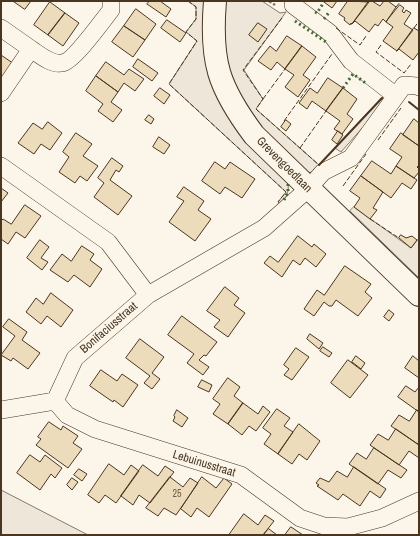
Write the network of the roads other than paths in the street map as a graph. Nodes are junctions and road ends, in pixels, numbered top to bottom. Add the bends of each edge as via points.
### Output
1 (111, 1) edge
2 (215, 1) edge
3 (293, 5) dead end
4 (1, 28) edge
5 (31, 49) junction
6 (419, 87) edge
7 (1, 93) edge
8 (396, 96) junction
9 (1, 166) edge
10 (308, 189) junction
11 (148, 295) junction
12 (419, 295) edge
13 (55, 401) junction
14 (1, 410) edge
15 (419, 501) edge
16 (347, 531) edge

1 - 5 street via 111,10 72,58 63,63 49,61
2 - 10 street, Grevengoedlaan via 215,54 226,91 238,114 254,135
3 - 8 street via 330,33 351,61
4 - 5 street
5 - 7 street
6 - 8 street, Bonifaciusstraat via 404,85
8 - 10 street, Bonifaciusstraat via 351,158 323,172
9 - 11 street, Bonifaciusstraat via 108,242
10 - 11 street, Bonifaciusstraat via 264,228
10 - 12 street, Grevengoedlaan
11 - 13 street, Bonifaciusstraat via 75,358
13 - 14 street
13 - 16 street, Lebuinusstraat via 66,415 95,430 241,475 300,518
15 - 16 street, Lebuinusstraat

